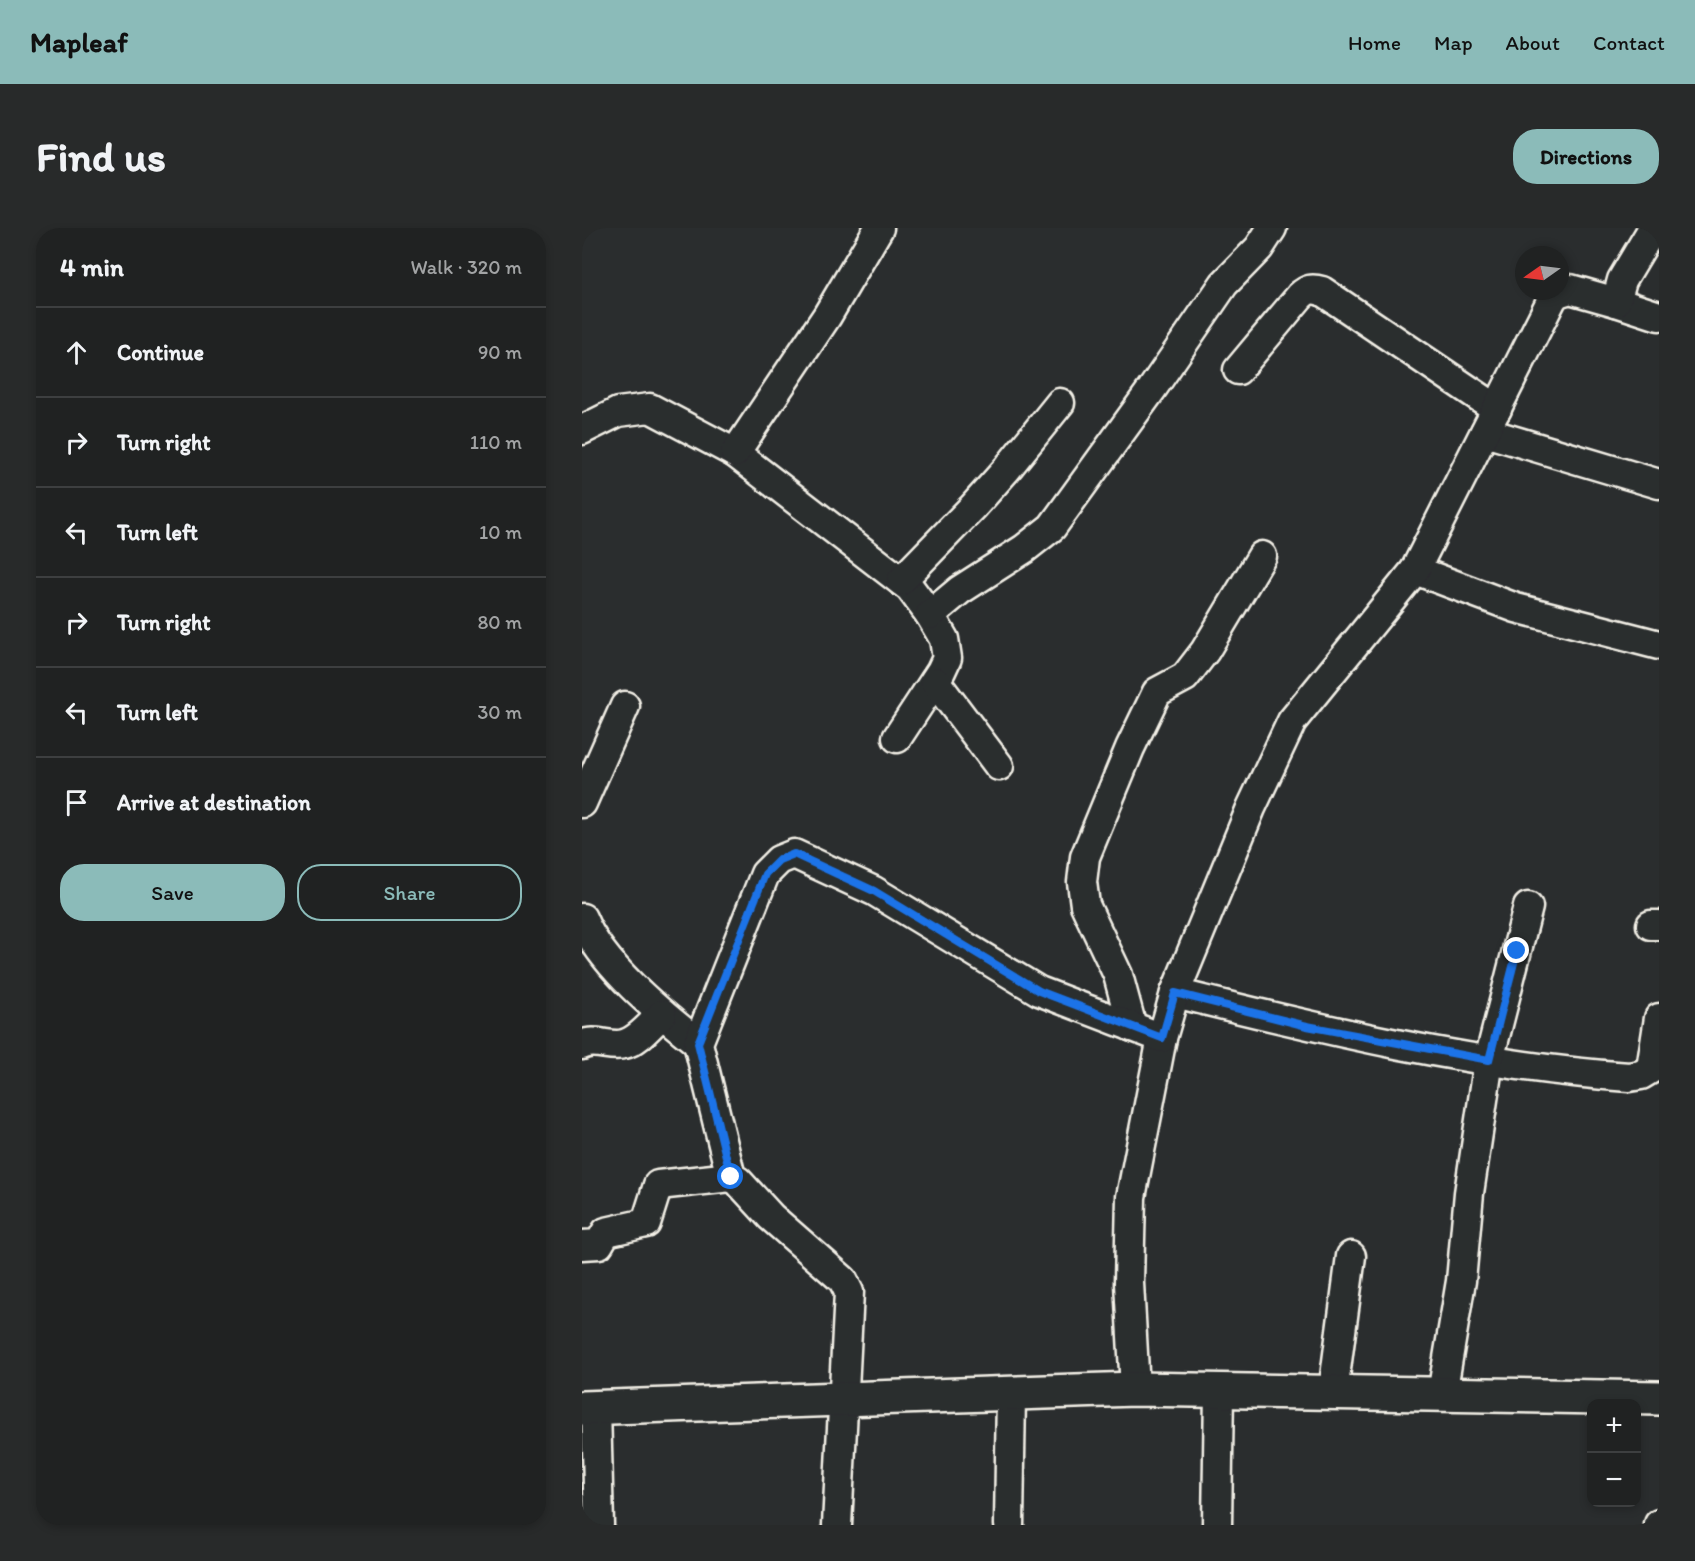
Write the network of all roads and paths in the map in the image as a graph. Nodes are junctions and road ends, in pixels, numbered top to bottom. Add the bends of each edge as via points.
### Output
1 (879, 228) edge
2 (1272, 228) edge
3 (1653, 228) edge
4 (1616, 302) junction
5 (1659, 316) edge
6 (1238, 370) dead end
7 (1060, 403) dead end
8 (1491, 420) junction
9 (582, 430) edge
10 (735, 453) junction
11 (1659, 484) edge
12 (1262, 556) dead end
13 (1415, 570) junction
14 (901, 581) junction
15 (930, 615) junction
16 (1659, 645) edge
17 (934, 681) junction
18 (625, 706) dead end
19 (897, 738) dead end
20 (999, 765) dead end
21 (582, 803) edge
22 (1528, 907) dead end
23 (582, 918) edge
24 (1175, 993) junction
25 (662, 1014) junction
26 (1659, 1018) edge
27 (1132, 1027) junction
28 (1162, 1038) junction
29 (698, 1043) junction
30 (582, 1045) edge
31 (1489, 1060) junction
32 (731, 1177) junction
33 (582, 1245) edge
34 (1351, 1256) dead end
35 (1135, 1389) junction
36 (1219, 1390) junction
37 (1333, 1392) junction
38 (1011, 1394) junction
39 (1442, 1394) junction
40 (1659, 1398) edge
41 (842, 1399) junction
42 (589, 1408) edge
43 (599, 1525) edge
44 (837, 1525) edge
45 (1009, 1525) edge
46 (1216, 1525) edge

1 - 10 street via 827,316
2 - 15 street via 1259,248 1224,284 1052,527
3 - 4 street via 1622,280
4 - 5 street
4 - 8 street via 1570,289 1557,293
6 - 8 street via 1300,296 1314,289 1322,291
7 - 14 street via 993,485
8 - 11 street
8 - 13 street
9 - 10 street via 618,412 650,408
10 - 14 street
12 - 27 street via 1185,677 1157,692 1085,857 1085,905 1118,975
13 - 16 street via 1516,608
13 - 24 street via 1292,721 1251,808
14 - 15 street
15 - 17 street via 944,639 947,658
17 - 19 street
17 - 20 street
18 - 21 street
22 - 31 street
23 - 25 street via 605,957
24 - 28 street
24 - 31 street via 1307,1026
25 - 29 street
25 - 30 street via 624,1044
26 - 31 street via 1651,1069 1637,1077
27 - 28 street
27 - 29 street via 1039,991 874,891 794,854 779,860 765,874
28 - 35 street via 1131,1197 1129,1283
29 - 32 street
31 - 39 street via 1469,1193 1461,1281
32 - 33 street via 658,1185 646,1223 606,1232 599,1244
32 - 41 street via 843,1280 849,1292
34 - 37 street
35 - 36 street
35 - 38 street
36 - 37 street
36 - 46 street
37 - 39 street
38 - 41 street
38 - 45 street
39 - 40 street
41 - 42 street
41 - 44 street
42 - 43 street

